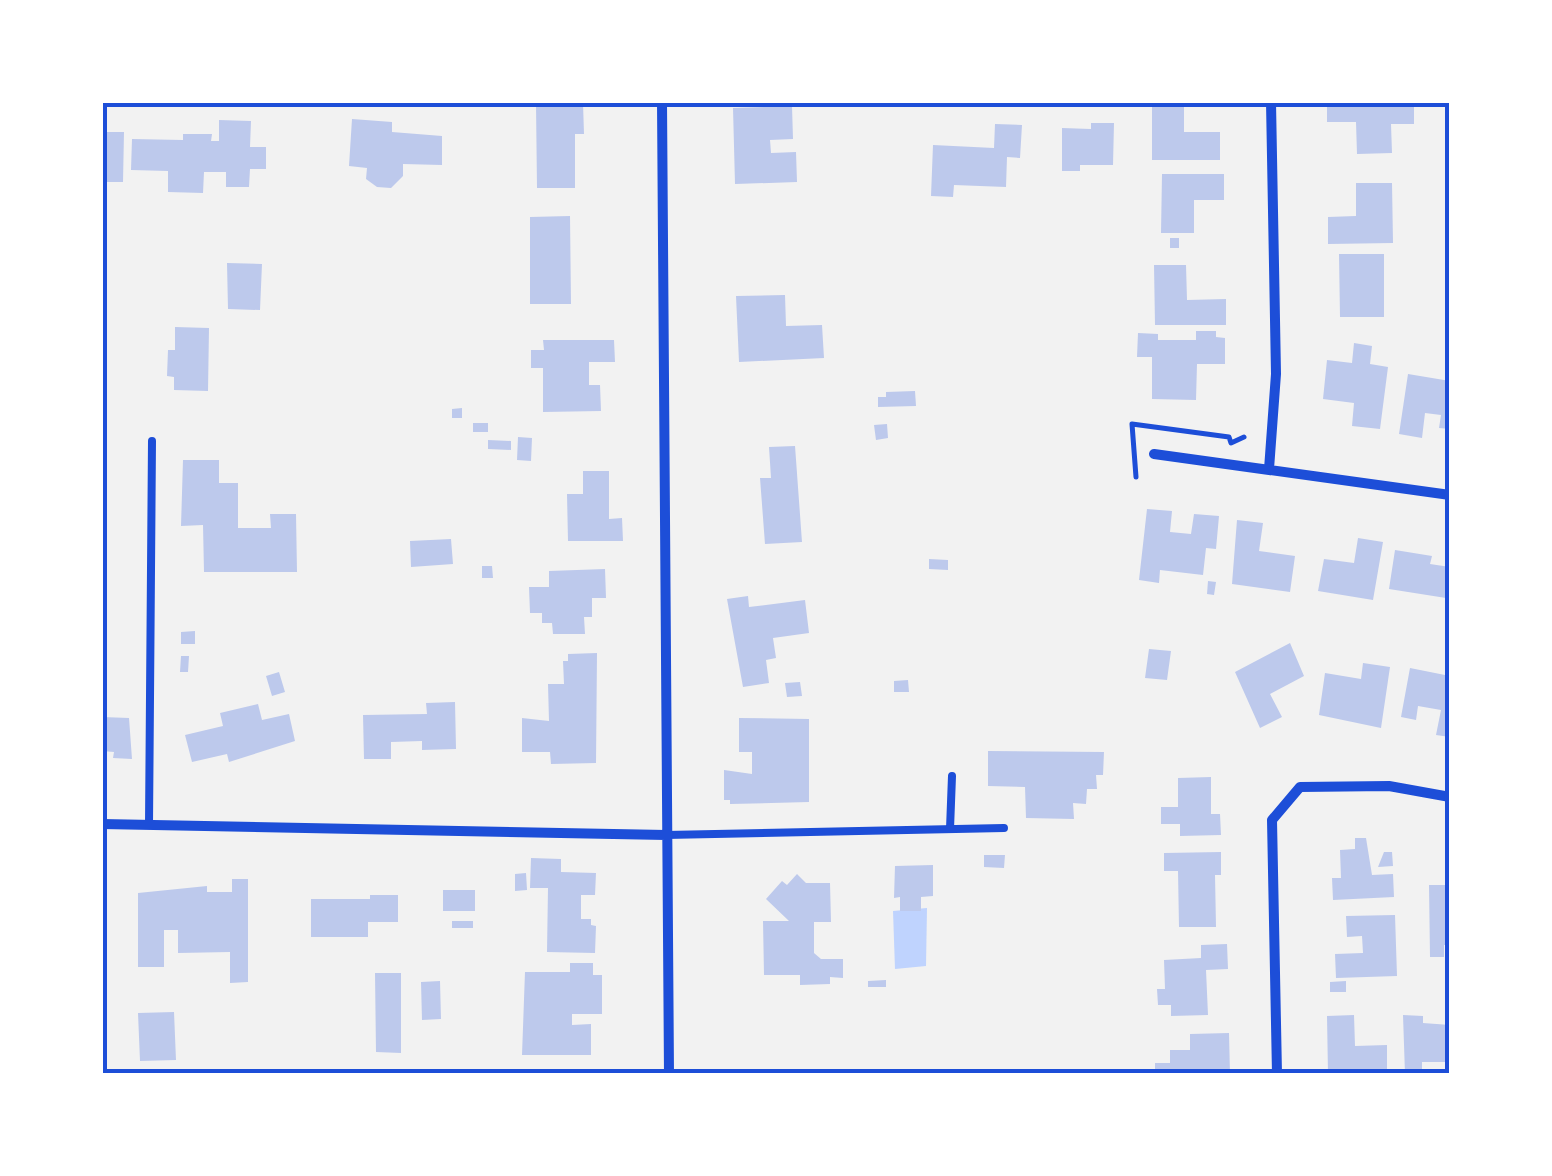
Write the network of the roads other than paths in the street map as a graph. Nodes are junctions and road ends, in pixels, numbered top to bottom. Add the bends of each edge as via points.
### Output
1 (662, 102) edge
2 (1271, 102) edge
3 (152, 440) dead end
4 (1154, 454) dead end
5 (1270, 469) junction
6 (1450, 495) edge
7 (952, 776) dead end
8 (1450, 796) edge
9 (102, 824) edge
10 (149, 825) junction
11 (1004, 828) dead end
12 (950, 829) junction
13 (666, 835) junction
14 (669, 1074) edge
15 (1277, 1074) edge

1 - 13 street
2 - 5 street via 1276,374
3 - 10 lane
4 - 5 street
5 - 6 street
7 - 12 lane
8 - 15 street via 1389,786 1300,787 1272,820
9 - 10 street
10 - 13 street
11 - 12 lane
12 - 13 lane
13 - 14 street

